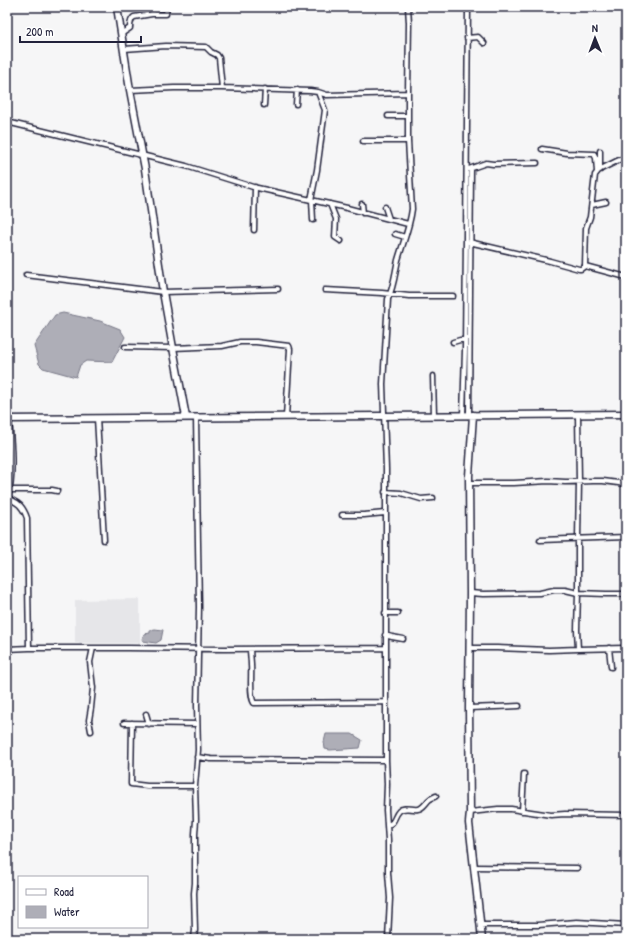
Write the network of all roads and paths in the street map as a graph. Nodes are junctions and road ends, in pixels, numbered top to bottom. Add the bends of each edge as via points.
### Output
1 (117, 7) edge
2 (154, 7) edge
3 (167, 7) edge
4 (408, 7) edge
5 (468, 7) edge
6 (152, 14) junction
7 (121, 34) junction
8 (469, 38) junction
9 (484, 43) dead end
10 (124, 49) junction
11 (222, 88) junction
12 (265, 89) junction
13 (130, 90) junction
14 (297, 90) junction
15 (318, 92) junction
16 (408, 93) junction
17 (296, 104) dead end
18 (264, 105) dead end
19 (388, 116) dead end
20 (408, 116) junction
21 (7, 122) edge
22 (363, 141) dead end
23 (408, 141) junction
24 (542, 149) dead end
25 (600, 151) dead end
26 (143, 156) junction
27 (626, 157) edge
28 (537, 163) dead end
29 (469, 169) junction
30 (599, 171) junction
31 (255, 187) junction
32 (312, 200) junction
33 (606, 202) dead end
34 (330, 204) junction
35 (362, 204) dead end
36 (592, 205) junction
37 (385, 207) dead end
38 (363, 213) junction
39 (389, 219) junction
40 (313, 220) dead end
41 (408, 224) junction
42 (254, 230) dead end
43 (395, 234) dead end
44 (405, 237) junction
45 (341, 241) dead end
46 (469, 242) junction
47 (585, 266) junction
48 (26, 275) dead end
49 (626, 277) edge
50 (278, 289) dead end
51 (325, 290) dead end
52 (163, 292) junction
53 (390, 294) junction
54 (453, 296) dead end
55 (465, 340) junction
56 (453, 342) dead end
57 (126, 347) dead end
58 (173, 348) junction
59 (433, 376) dead end
60 (626, 414) edge
61 (469, 415) junction
62 (578, 415) junction
63 (384, 416) junction
64 (434, 416) junction
65 (186, 417) junction
66 (196, 417) junction
67 (286, 417) junction
68 (8, 418) edge
69 (97, 418) junction
70 (579, 482) junction
71 (469, 483) junction
72 (626, 484) edge
73 (10, 490) junction
74 (57, 492) dead end
75 (386, 492) junction
76 (433, 498) dead end
77 (385, 513) junction
78 (342, 515) dead end
79 (626, 537) edge
80 (578, 539) junction
81 (104, 540) dead end
82 (540, 540) dead end
83 (470, 592) junction
84 (578, 593) junction
85 (626, 594) edge
86 (385, 613) junction
87 (398, 613) dead end
88 (385, 635) junction
89 (403, 639) dead end
90 (29, 648) junction
91 (92, 648) junction
92 (386, 648) junction
93 (470, 648) junction
94 (609, 648) junction
95 (626, 648) edge
96 (7, 649) edge
97 (198, 649) junction
98 (250, 649) junction
99 (578, 649) junction
100 (611, 667) dead end
101 (386, 702) junction
102 (519, 706) dead end
103 (469, 708) junction
104 (146, 714) dead end
105 (124, 723) dead end
106 (132, 723) junction
107 (149, 724) junction
108 (197, 724) junction
109 (91, 731) dead end
110 (197, 757) junction
111 (386, 760) junction
112 (524, 774) dead end
113 (195, 786) junction
114 (436, 796) dead end
115 (470, 812) junction
116 (522, 812) junction
117 (626, 815) edge
118 (387, 825) junction
119 (474, 866) junction
120 (577, 868) dead end
121 (480, 925) junction
122 (626, 925) edge
123 (194, 939) edge
124 (388, 939) edge
125 (482, 939) edge

1 - 7 street
2 - 6 street
3 - 6 street via 166,14
4 - 16 street
5 - 8 street
6 - 7 street via 134,17 130,28
7 - 10 street
8 - 9 street via 478,37
8 - 29 street
10 - 11 street via 206,47 220,58
10 - 13 street
11 - 12 street
11 - 13 street
12 - 14 street
12 - 18 street
13 - 26 street
14 - 15 street
14 - 17 street
15 - 16 street via 327,95
15 - 32 street via 325,110
16 - 20 street
19 - 20 street
20 - 23 street
21 - 26 street
22 - 23 street
23 - 41 street via 412,203
24 - 30 street via 594,154
25 - 30 street
26 - 31 street
26 - 52 street
27 - 30 street
28 - 29 street via 486,163
29 - 46 street
30 - 36 street via 595,175
31 - 32 street
31 - 42 street
32 - 34 street
32 - 40 street
33 - 36 street
34 - 38 street
34 - 45 street via 336,219 334,236
35 - 38 street
36 - 47 street via 586,228
37 - 39 street
38 - 39 street
39 - 41 street
41 - 44 street
43 - 44 street
44 - 53 street
46 - 47 street via 579,269
46 - 55 street
46 - 61 street
47 - 49 street
48 - 52 street
50 - 52 street
51 - 53 street
52 - 58 street
53 - 54 street
53 - 63 street via 387,306 383,384
55 - 56 street
55 - 61 street
57 - 58 street
58 - 65 street
58 - 67 street via 222,346 240,342 288,346 290,349
59 - 64 street
60 - 62 street
61 - 62 street
61 - 64 street
61 - 71 street
62 - 70 street
63 - 64 street
63 - 67 street
63 - 75 street
65 - 66 street
65 - 69 street
66 - 67 street
66 - 97 street
68 - 69 street
68 - 73 street via 12,457
69 - 81 street
70 - 71 street
70 - 72 street via 603,481
70 - 80 street
71 - 83 street
73 - 74 street
73 - 90 street via 8,497 22,507 27,518
75 - 76 street via 421,499
75 - 77 street
77 - 78 street
77 - 86 street
79 - 80 street
80 - 82 street
80 - 84 street
83 - 84 street via 540,593 565,590
83 - 93 street
84 - 85 street
84 - 99 street
86 - 87 street
86 - 88 street
88 - 89 street
88 - 92 street
90 - 91 street
90 - 96 street
91 - 97 street
91 - 109 street via 90,662 93,688 89,720
92 - 98 street
92 - 101 street
93 - 99 street
93 - 103 street
94 - 95 street
94 - 99 street
94 - 100 street
97 - 98 street
97 - 108 street
98 - 101 street via 254,703
101 - 111 street
102 - 103 street
103 - 115 street
104 - 107 street
105 - 106 street
106 - 107 street
106 - 113 street via 131,784
107 - 108 street
108 - 110 street
110 - 111 street
110 - 113 street
111 - 118 street
112 - 116 street
113 - 123 street
114 - 118 street via 419,810 402,809 393,823
115 - 116 street via 511,809
115 - 119 street
116 - 117 street via 551,815
118 - 124 street via 390,909
119 - 120 street
119 - 121 street
121 - 122 street via 577,922
121 - 125 street

